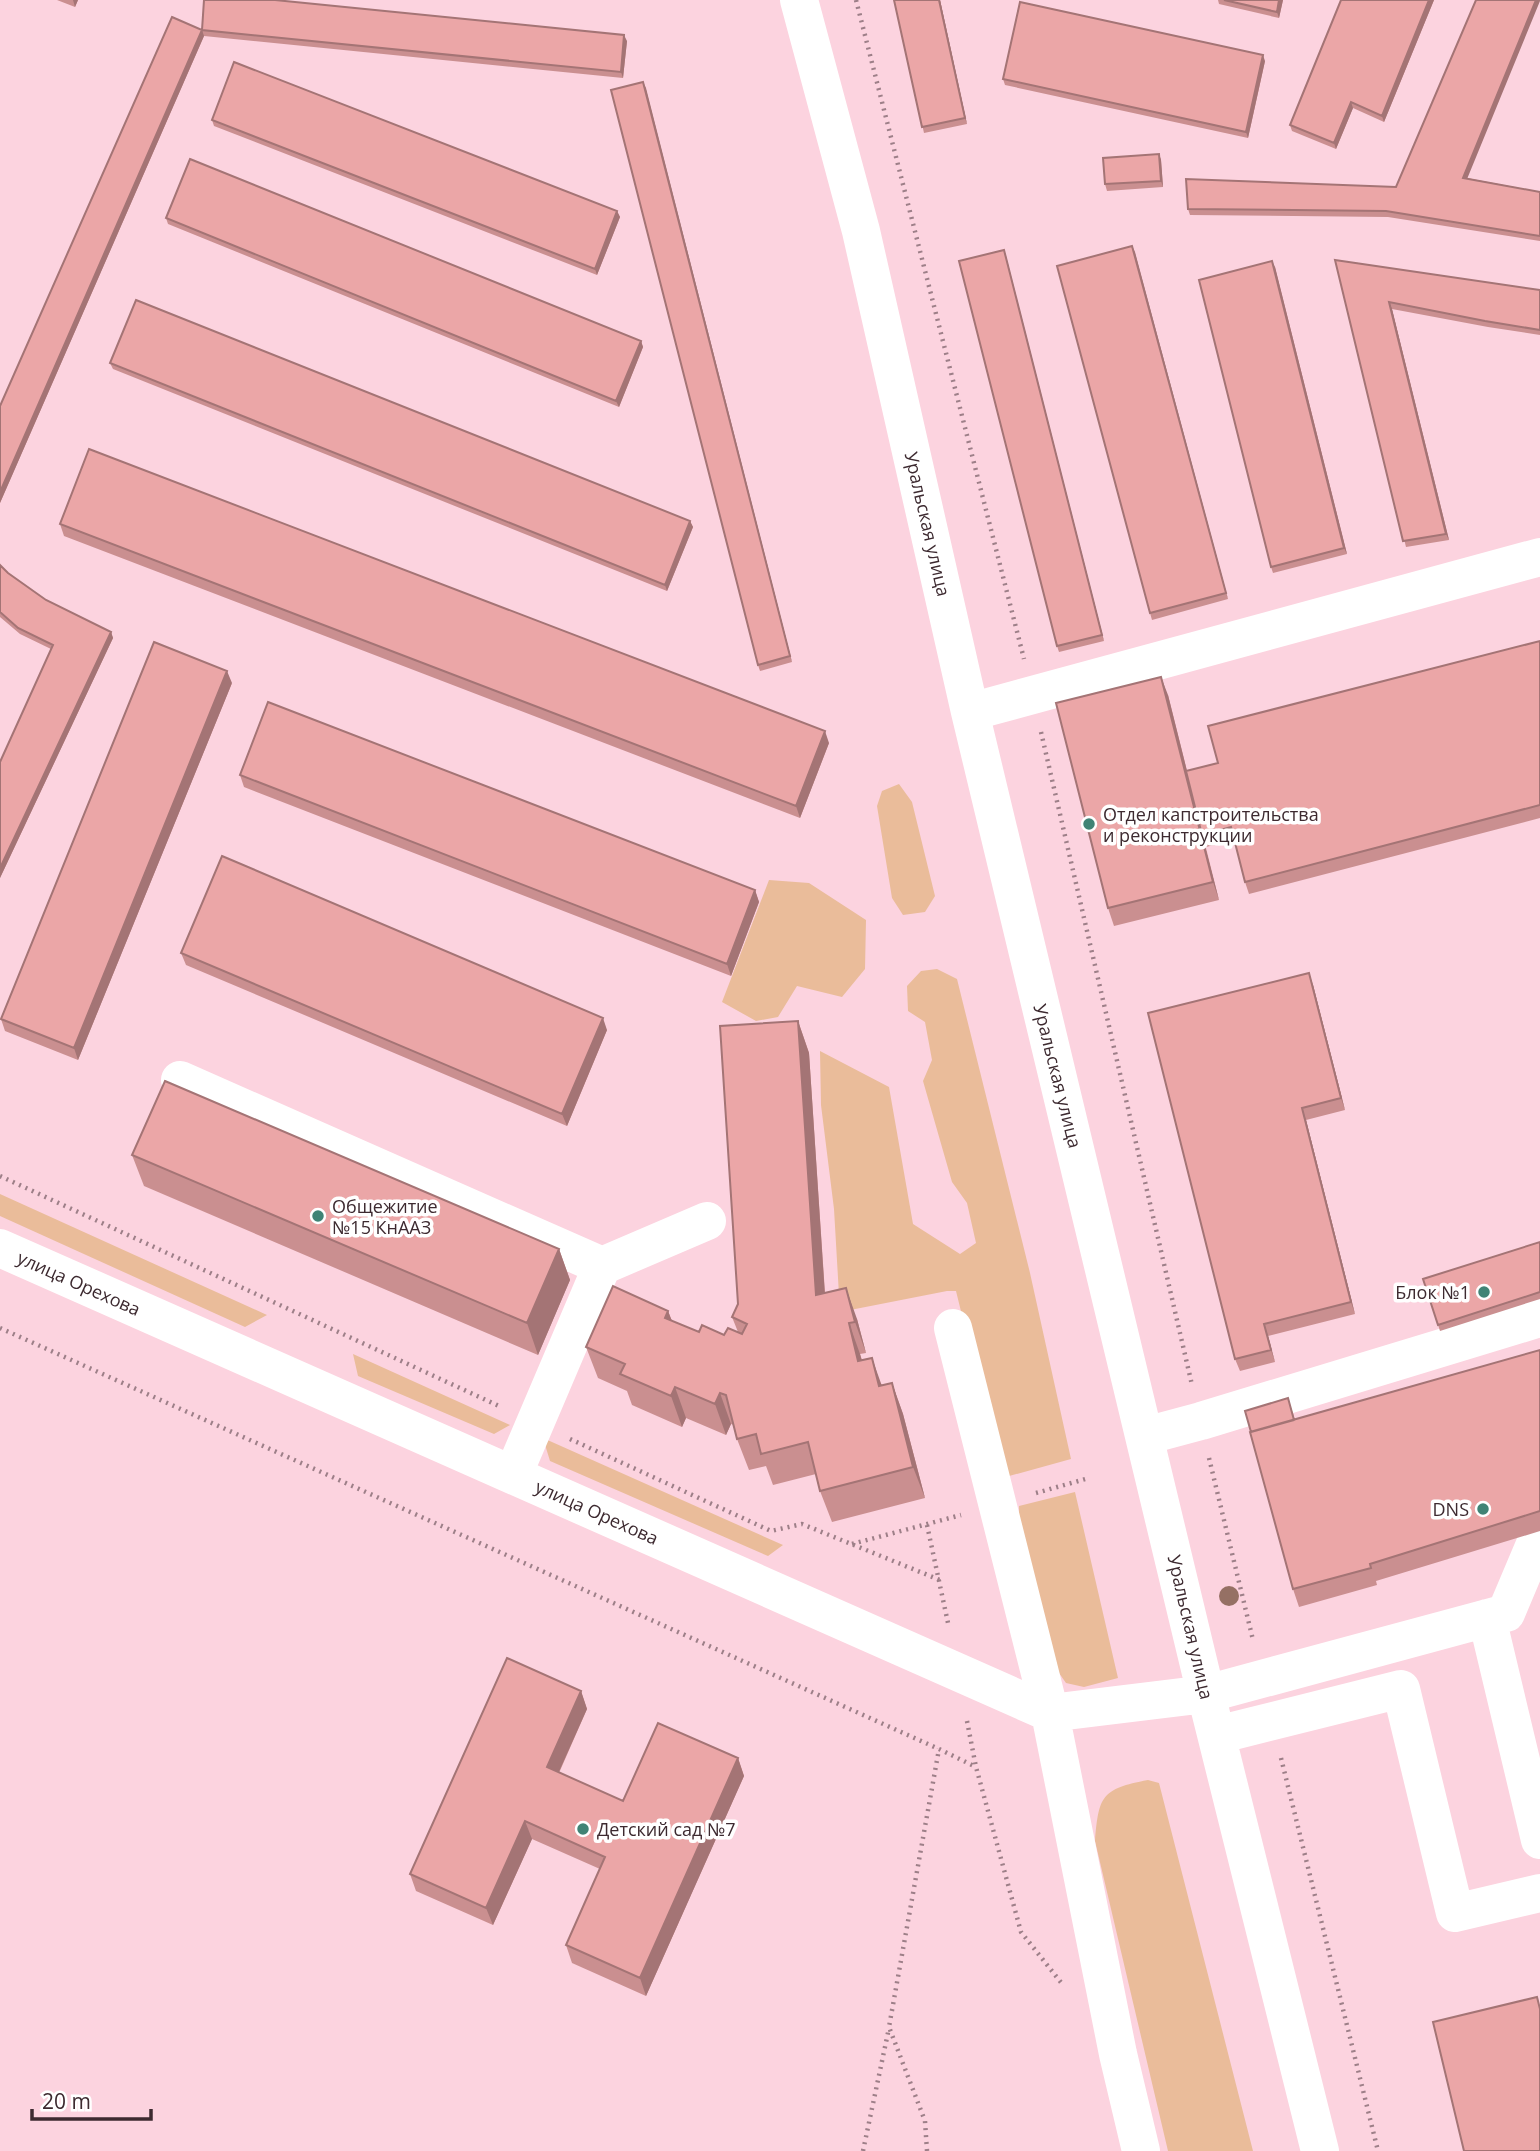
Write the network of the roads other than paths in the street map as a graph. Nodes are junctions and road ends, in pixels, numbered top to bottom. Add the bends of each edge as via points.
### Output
1 (799, 0) edge
2 (1540, 557) edge
3 (970, 712) junction
4 (180, 1080) dead end
5 (707, 1222) dead end
6 (0, 1248) edge
7 (602, 1266) junction
8 (1540, 1318) edge
9 (953, 1328) dead end
10 (1146, 1436) junction
11 (513, 1475) junction
12 (1540, 1541) edge
13 (1487, 1618) junction
14 (1206, 1694) junction
15 (1050, 1713) junction
16 (1217, 1735) junction
17 (1540, 1840) edge
18 (1540, 1893) edge
19 (1141, 2151) edge
20 (1320, 2151) edge

1 - 3 street, Уральская улица via 862,231
2 - 3 street
3 - 10 street, Уральская улица
4 - 7 street
5 - 7 street
6 - 11 street, улица Орехова
7 - 11 street
8 - 10 street
9 - 15 street
10 - 14 street, Уральская улица
11 - 15 street, улица Орехова
12 - 13 street via 1506,1613
13 - 14 street
13 - 17 street
14 - 15 street
14 - 16 street, Уральская улица
15 - 19 street
16 - 18 street via 1401,1689 1455,1913
16 - 20 street, Уральская улица

